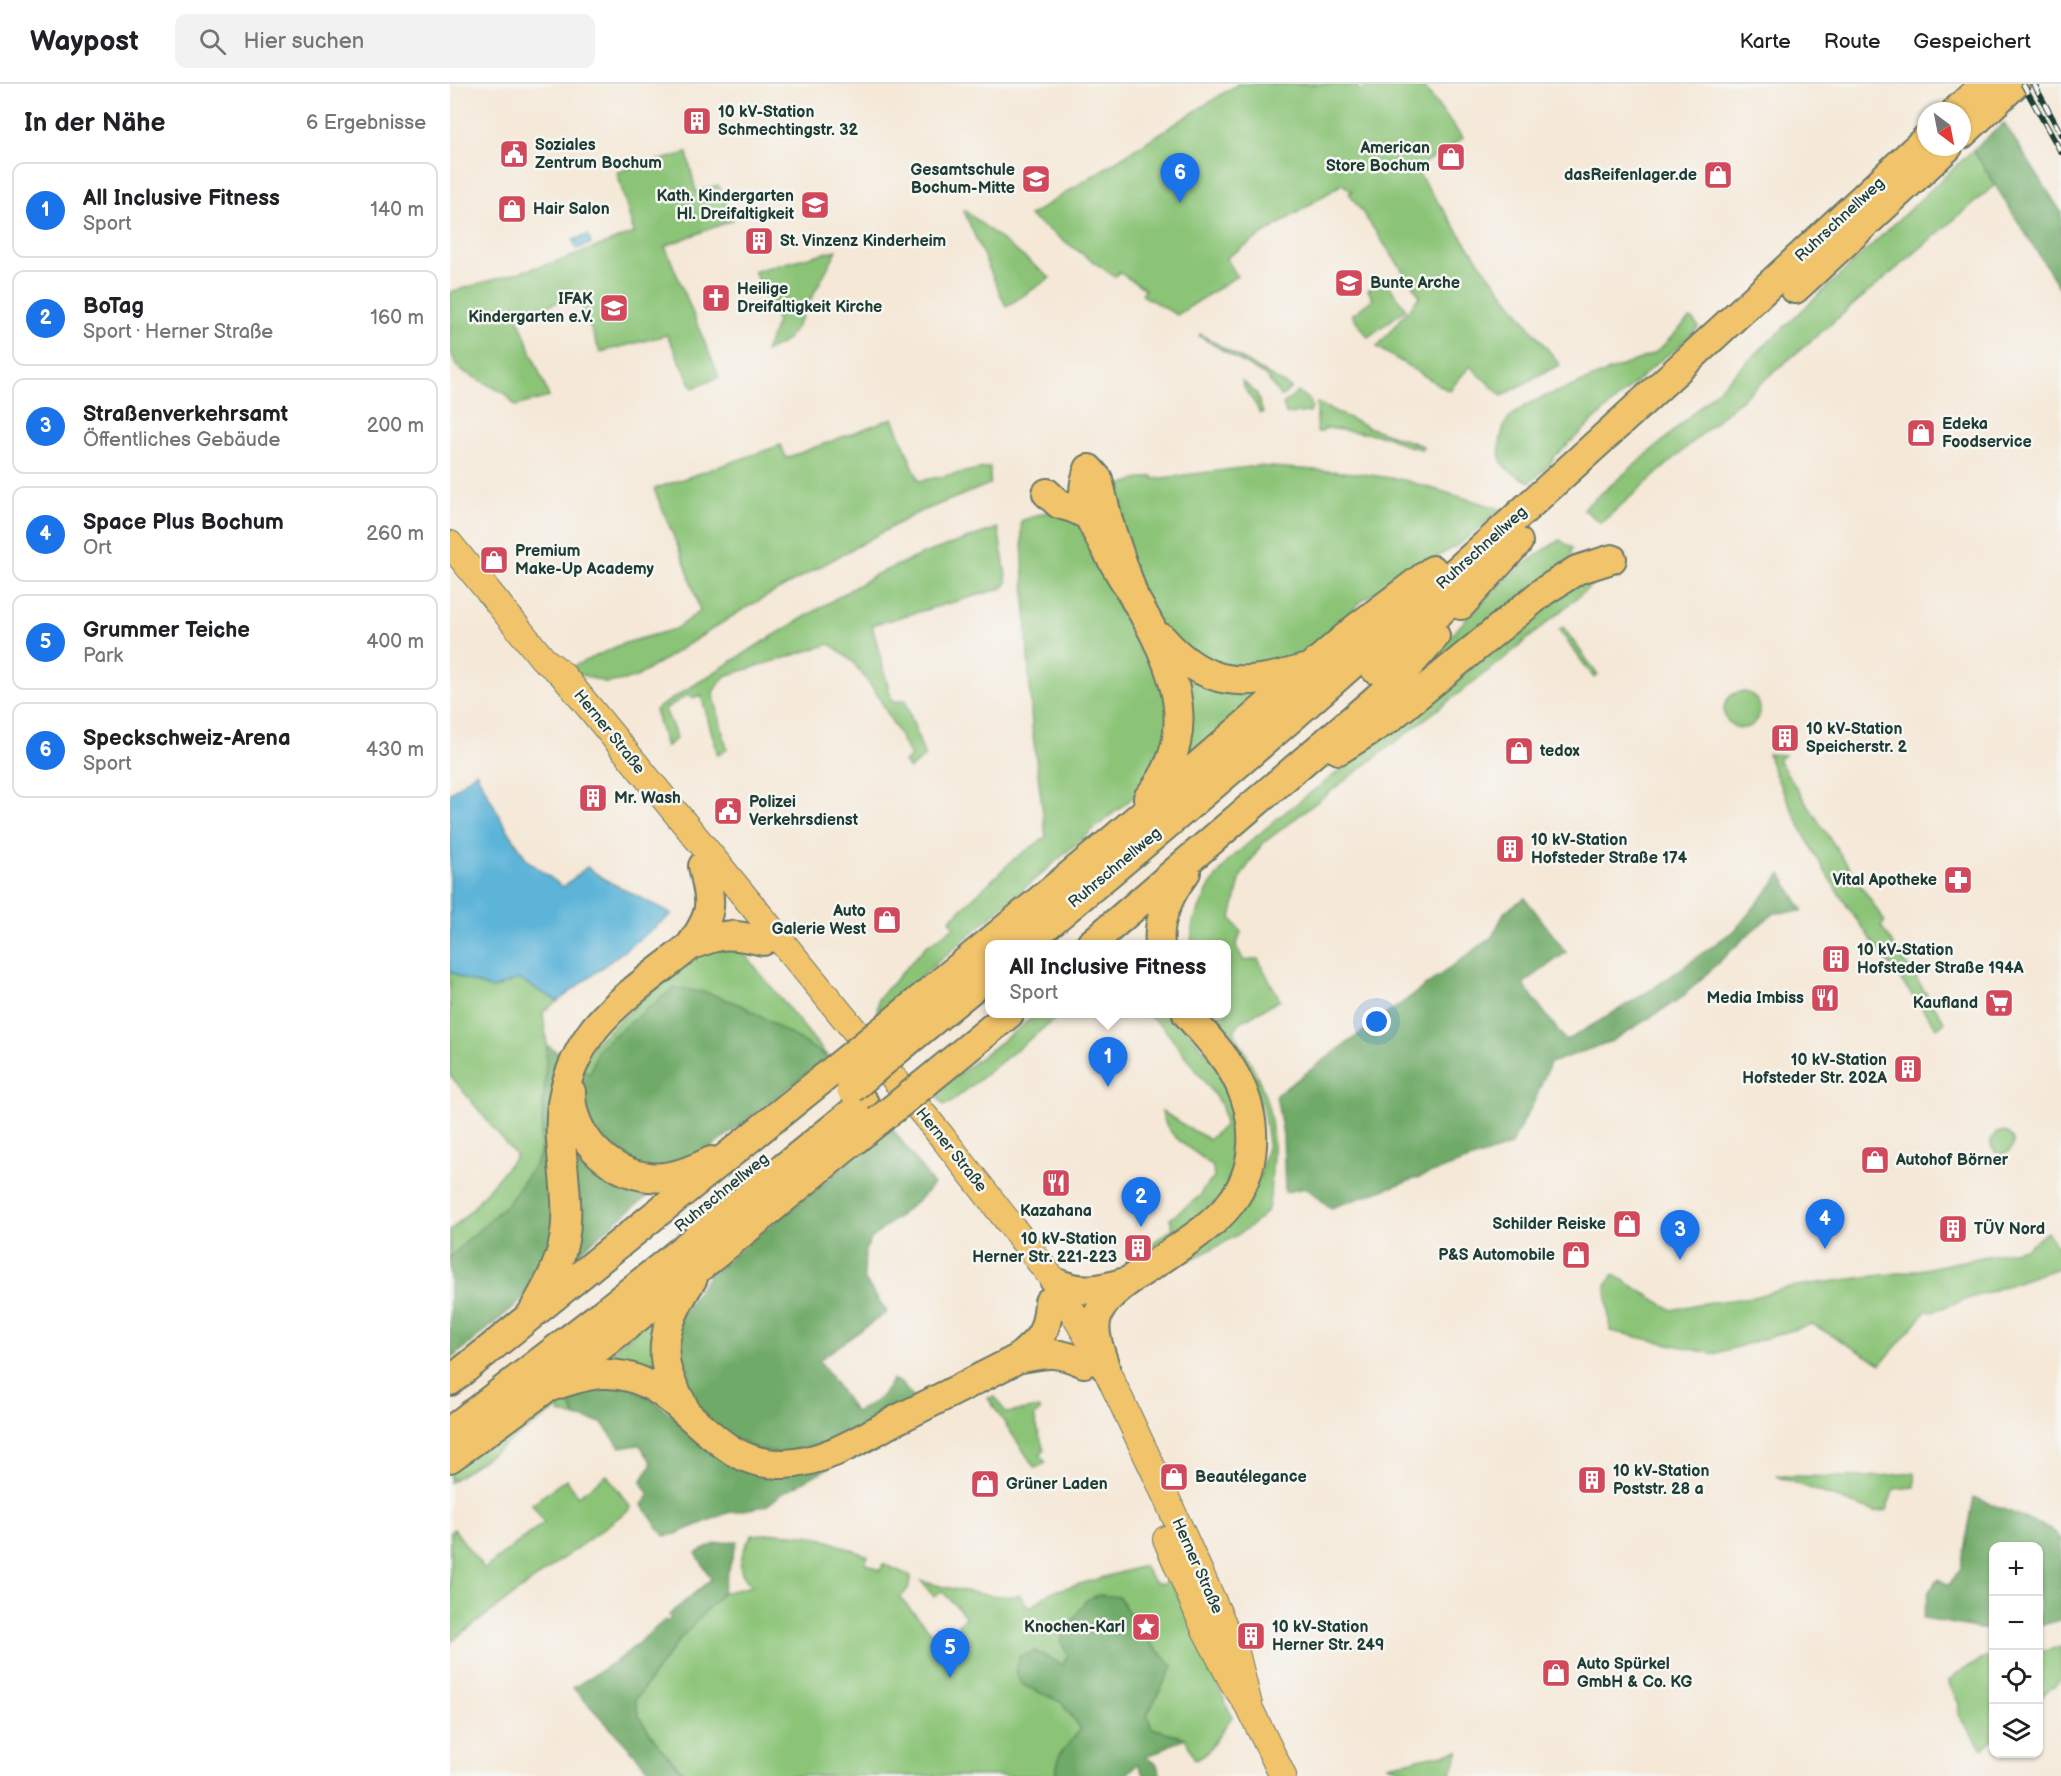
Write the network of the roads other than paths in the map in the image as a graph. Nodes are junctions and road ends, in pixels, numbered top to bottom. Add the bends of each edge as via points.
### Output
1 (1998, 90) edge
2 (1971, 104) edge
3 (1971, 123) edge
4 (1917, 147) edge
5 (1938, 156) edge
6 (1563, 488) junction
7 (1047, 493) dead end
8 (1089, 516) junction
9 (1522, 530) junction
10 (450, 544) edge
11 (1612, 559) dead end
12 (1141, 611) junction
13 (1312, 667) junction
14 (600, 728) junction
15 (1282, 782) junction
16 (1116, 837) junction
17 (1208, 845) junction
18 (703, 866) junction
19 (1017, 940) edge
20 (1031, 940) edge
21 (1060, 940) edge
22 (1097, 940) edge
23 (1160, 940) edge
24 (763, 941) junction
25 (690, 946) junction
26 (985, 973) edge
27 (985, 979) edge
28 (988, 1018) edge
29 (1190, 1018) edge
30 (903, 1058) junction
31 (572, 1072) junction
32 (857, 1096) junction
33 (738, 1149) junction
34 (717, 1252) junction
35 (1125, 1282) junction
36 (1052, 1292) junction
37 (531, 1315) junction
38 (1017, 1359) junction
39 (1095, 1365) junction
40 (450, 1381) edge
41 (544, 1389) junction
42 (450, 1406) edge
43 (686, 1411) junction
44 (450, 1431) edge
45 (450, 1458) edge
46 (1283, 1776) edge

1 - 2 highway
1 - 3 highway
4 - 6 highway, Ruhrschnellweg via 1689,361
5 - 6 highway, Ruhrschnellweg
6 - 9 highway, Ruhrschnellweg
7 - 8 highway via 1059,504
8 - 12 highway
8 - 12 highway via 1084,483 1089,469 1098,479 1109,524
9 - 13 highway via 1488,530 1398,595
9 - 15 highway via 1393,684
9 - 20 highway, Ruhrschnellweg via 1297,713
9 - 21 highway, Ruhrschnellweg via 1311,725
10 - 14 main road, Herner Straße via 543,659 553,682
11 - 15 highway via 1577,570 1544,591 1390,718
12 - 13 highway via 1176,653 1210,676 1254,681
12 - 16 highway via 1176,686 1180,726 1161,780
13 - 16 highway
14 - 18 main road, Herner Straße
14 - 36 main road, Herner Straße via 949,1146
15 - 17 highway
16 - 19 highway
17 - 22 highway
17 - 23 highway via 1171,895
18 - 24 main road, Herner Straße
18 - 25 highway via 710,908 708,919
24 - 25 highway via 733,934
24 - 36 main road, Herner Straße via 993,1226
25 - 31 highway via 606,1017 590,1035
26 - 30 highway
27 - 30 highway, Ruhrschnellweg
28 - 30 highway, Ruhrschnellweg
29 - 35 highway via 1239,1082 1253,1126 1252,1156 1231,1203 1191,1238
30 - 32 highway, Ruhrschnellweg, bridge
30 - 32 highway, bridge
31 - 33 highway via 572,1098 582,1132 609,1163 627,1172 650,1178 671,1176
31 - 37 highway via 562,1102 564,1238 560,1260
32 - 33 highway
32 - 34 highway
32 - 42 highway, Ruhrschnellweg
32 - 44 highway, Ruhrschnellweg via 611,1307
33 - 37 highway
34 - 41 highway
34 - 43 highway via 685,1290 664,1340 668,1372
35 - 36 highway via 1090,1291 1067,1288
35 - 39 highway via 1097,1316
36 - 38 highway via 1044,1331
36 - 39 main road, Herner Straße
37 - 40 highway
38 - 39 highway via 1056,1353
38 - 43 highway via 830,1453 805,1461 763,1463 746,1458 713,1439
39 - 46 main road, Herner Straße via 1236,1652 1250,1708
41 - 43 highway via 584,1377 621,1376 657,1389
41 - 45 highway

